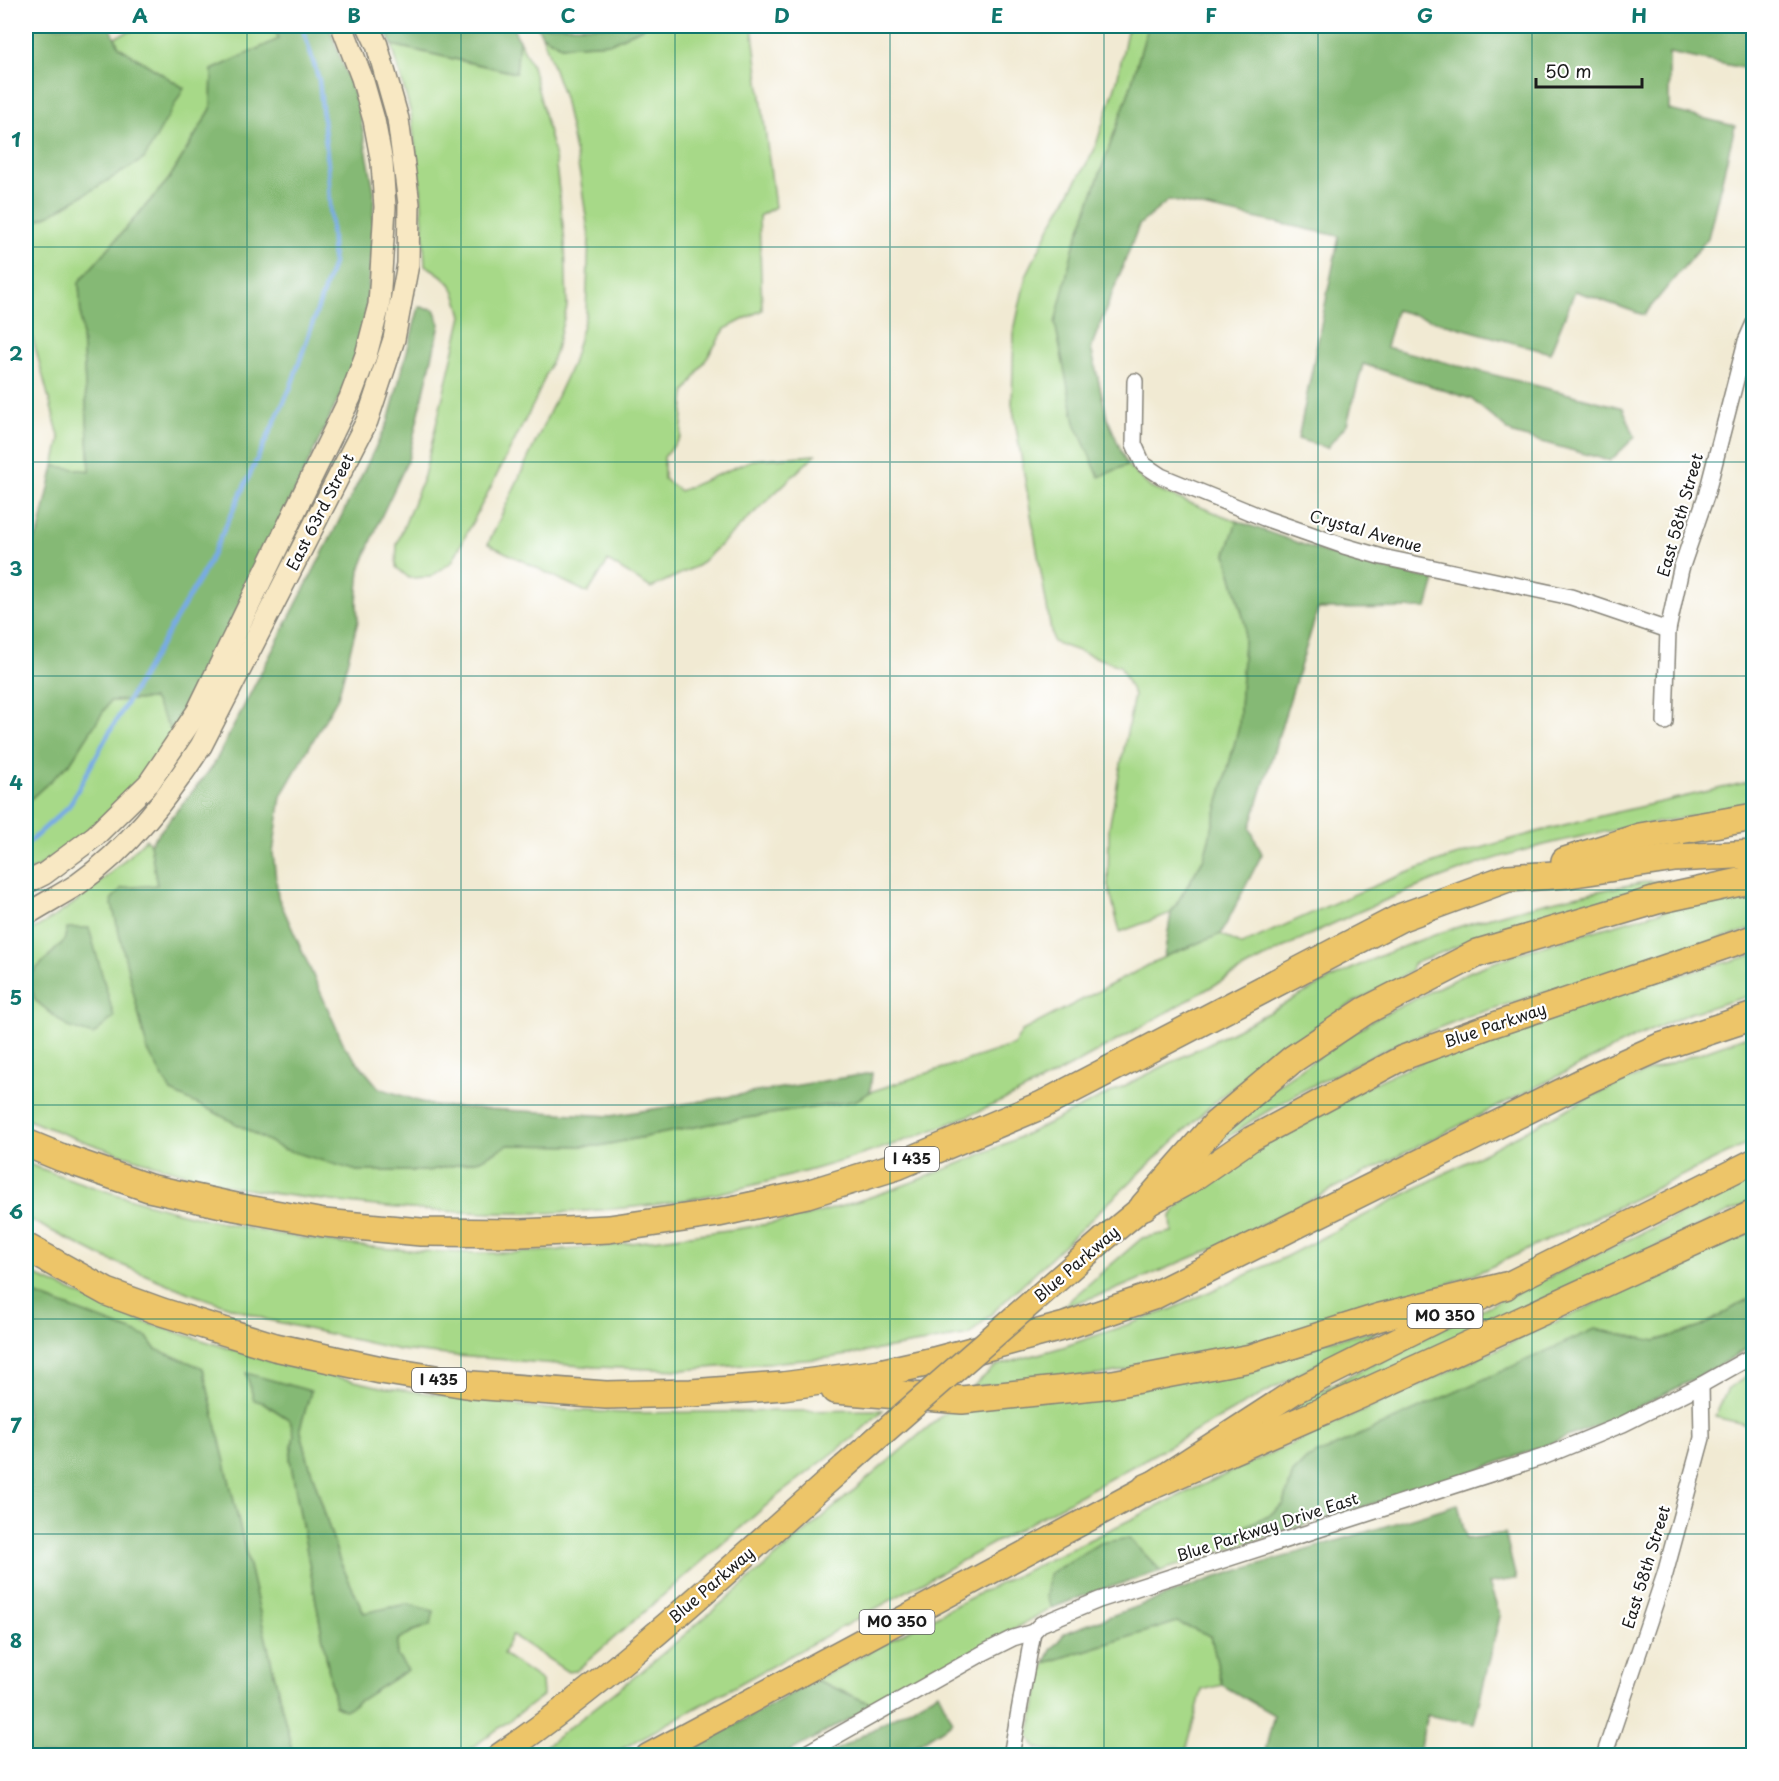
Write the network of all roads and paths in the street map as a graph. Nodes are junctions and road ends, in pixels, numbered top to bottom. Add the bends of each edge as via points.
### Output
1 (342, 26) edge
2 (368, 26) edge
3 (1754, 323) edge
4 (1135, 381) dead end
5 (1668, 630) junction
6 (1665, 722) dead end
7 (1754, 817) edge
8 (1754, 854) edge
9 (1509, 878) junction
10 (1754, 879) edge
11 (26, 883) edge
12 (26, 915) edge
13 (1754, 937) edge
14 (1754, 1016) edge
15 (26, 1143) edge
16 (1754, 1161) edge
17 (1144, 1206) junction
18 (1754, 1214) edge
19 (26, 1247) edge
20 (1505, 1286) junction
21 (1754, 1355) edge
22 (1701, 1385) junction
23 (783, 1386) junction
24 (1146, 1488) junction
25 (1033, 1632) junction
26 (1016, 1754) edge
27 (499, 1755) edge
28 (648, 1755) edge
29 (801, 1755) edge
30 (1604, 1755) edge

1 - 11 main road, East 63rd Street via 374,120 383,174 385,207 379,305 366,356 350,398 197,712 149,783 95,836
2 - 12 main road, East 63rd Street via 398,119 410,204 408,264 394,339 367,421 201,746 176,785 114,854 78,883
3 - 5 street, East 58th Street via 1706,496 1681,569
4 - 5 street, Crystal Avenue via 1134,444 1143,464 1161,476 1264,518 1382,558 1571,597
5 - 6 street, East 58th Street
7 - 9 highway via 1640,837
8 - 9 highway, I 435 via 1675,858 1569,874
9 - 15 highway, I 435 via 1402,917 1042,1105 897,1166 807,1194 718,1213 609,1229 521,1233 421,1232 324,1223 149,1188
10 - 17 highway via 1657,900 1478,953 1365,1011 1293,1059 1216,1124
13 - 17 highway, Blue Parkway via 1402,1058 1251,1139 1190,1181
14 - 23 highway, I 435 via 1660,1047 1590,1078 1153,1296 1065,1326 934,1361 880,1373
16 - 20 highway, MO 350
17 - 27 highway, Blue Parkway, bridge via 662,1628
18 - 24 highway
19 - 23 highway, I 435 via 107,1292 162,1312 275,1347 381,1370 472,1385 606,1395
20 - 23 highway via 1380,1317 1251,1358 1113,1384 962,1400
20 - 24 highway, MO 350 via 1297,1390
21 - 22 street, Blue Parkway Drive East
22 - 25 street, Blue Parkway Drive East via 1623,1424 1542,1457 1099,1600 1041,1624
22 - 30 street, East 58th Street via 1702,1438 1665,1574
24 - 28 highway, MO 350
25 - 26 street
25 - 29 street, Blue Parkway Drive East via 985,1652

